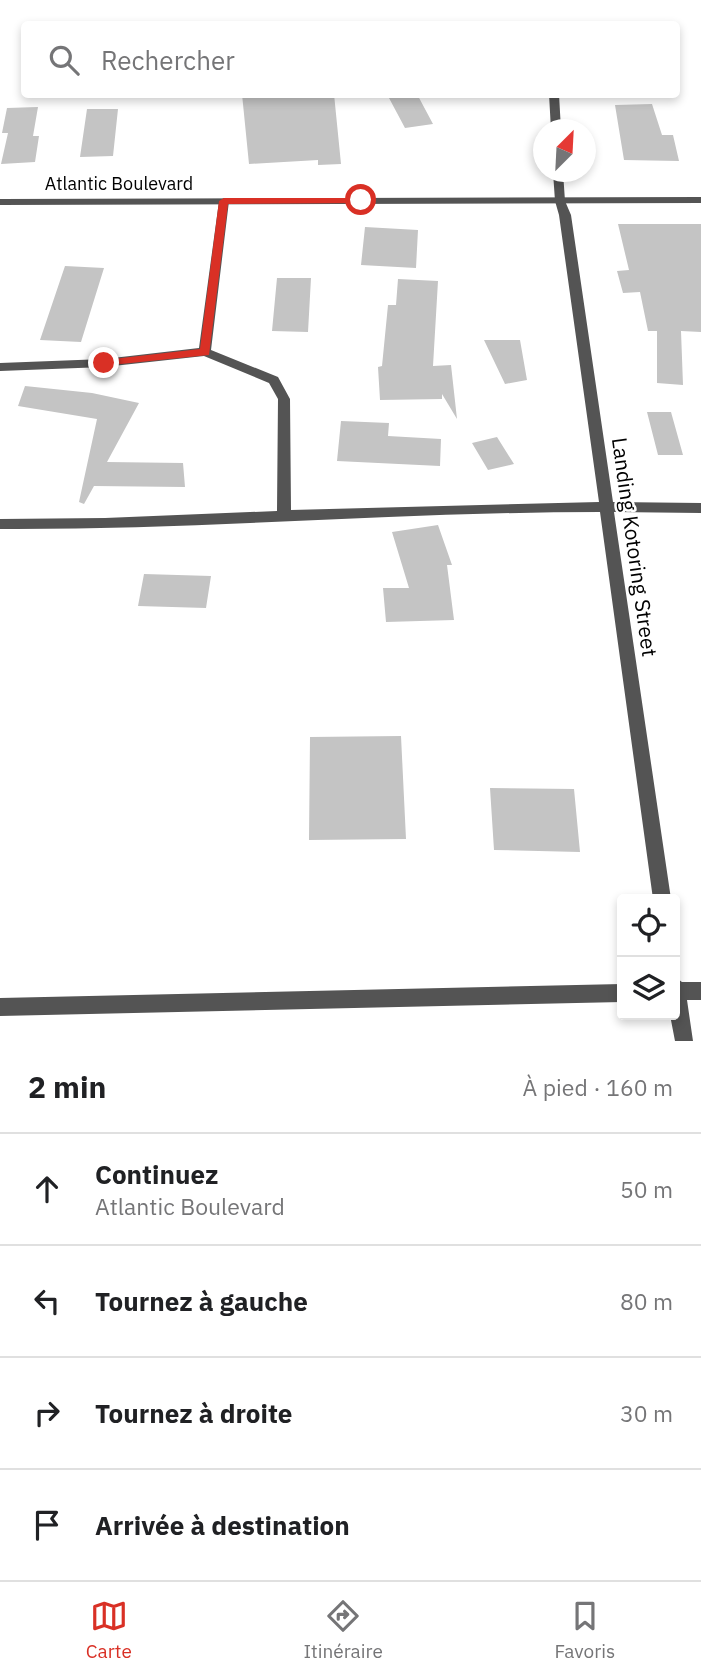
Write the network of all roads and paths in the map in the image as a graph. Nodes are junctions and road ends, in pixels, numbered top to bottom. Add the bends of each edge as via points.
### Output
1 (554, 98) edge
2 (555, 119) edge
3 (559, 182) edge
4 (701, 200) edge
5 (224, 201) junction
6 (560, 201) junction
7 (0, 202) edge
8 (205, 352) junction
9 (0, 367) edge
10 (605, 506) junction
11 (701, 508) edge
12 (284, 516) junction
13 (0, 524) edge
14 (661, 894) edge
15 (680, 989) edge
16 (701, 991) edge
17 (617, 993) edge
18 (0, 1007) edge
19 (680, 1018) edge
20 (684, 1041) edge

1 - 2 street
3 - 6 street, Landing Kotoring Street
4 - 6 street, Atlantic Boulevard
5 - 6 street, Atlantic Boulevard
5 - 7 street, Atlantic Boulevard
5 - 8 street
6 - 10 street, Landing Kotoring Street
8 - 9 street via 104,363
8 - 12 street via 274,380 284,399
10 - 11 street
10 - 12 street
10 - 14 street, Landing Kotoring Street
12 - 13 street via 93,525
15 - 16 street
17 - 18 street
19 - 20 street

